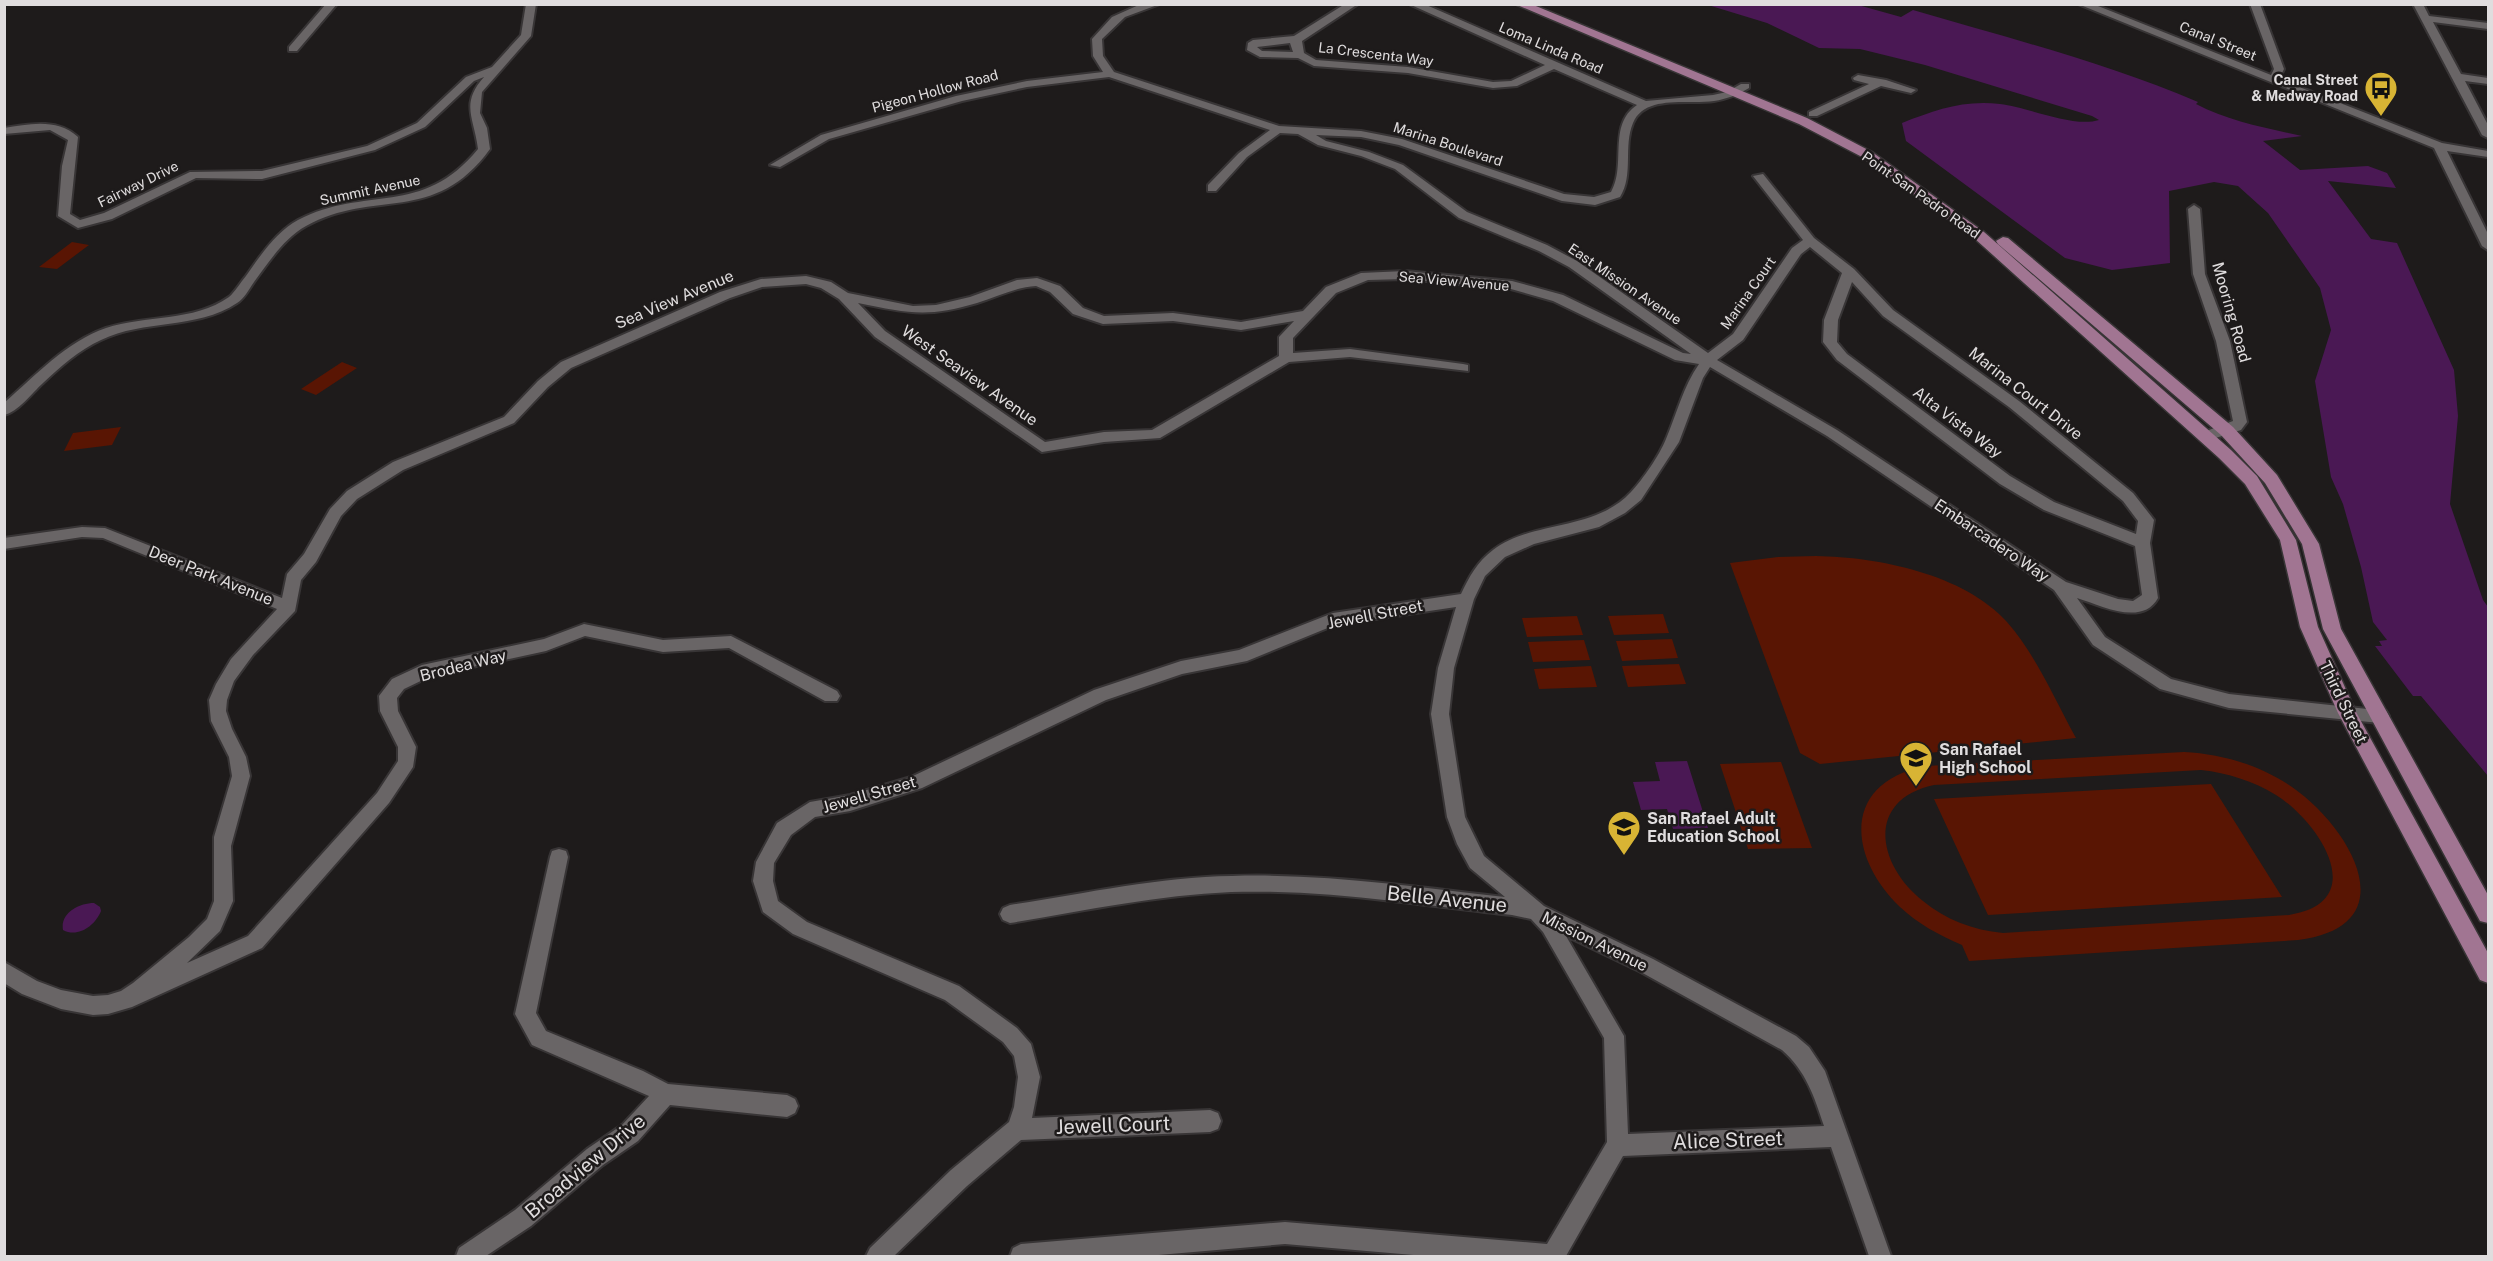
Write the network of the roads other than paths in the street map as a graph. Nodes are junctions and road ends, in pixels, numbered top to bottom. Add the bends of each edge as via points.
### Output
1 (332, 4) edge
2 (531, 4) edge
3 (1155, 4) edge
4 (1353, 4) edge
5 (1414, 4) edge
6 (1543, 4) edge
7 (2255, 4) edge
8 (2418, 4) edge
9 (2085, 5) edge
10 (1528, 6) edge
11 (2425, 18) junction
12 (2488, 26) edge
13 (1297, 39) junction
14 (293, 49) dead end
15 (1300, 55) junction
16 (1554, 65) junction
17 (494, 69) junction
18 (1110, 74) junction
19 (2457, 77) junction
20 (1858, 78) dead end
21 (2272, 79) junction
22 (2488, 81) edge
23 (1882, 82) junction
24 (1741, 90) junction
25 (1911, 90) dead end
26 (1644, 104) junction
27 (1812, 114) junction
28 (1278, 129) junction
29 (1300, 130) junction
30 (4, 131) edge
31 (2488, 135) edge
32 (2439, 146) junction
33 (2488, 154) edge
34 (776, 165) dead end
35 (1759, 176) dead end
36 (1212, 188) dead end
37 (2194, 209) dead end
38 (1810, 242) junction
39 (2488, 246) edge
40 (1849, 272) junction
41 (844, 296) junction
42 (1305, 315) junction
43 (1286, 358) junction
44 (1707, 360) junction
45 (1463, 368) dead end
46 (4, 411) edge
47 (2227, 431) junction
48 (2206, 435) junction
49 (2142, 543) junction
50 (4, 544) edge
51 (2060, 586) junction
52 (1466, 599) junction
53 (289, 607) junction
54 (831, 696) dead end
55 (2348, 713) junction
56 (2380, 716) junction
57 (559, 857) dead end
58 (1537, 912) junction
59 (1010, 914) dead end
60 (2488, 914) edge
61 (4, 971) edge
62 (2488, 973) edge
63 (124, 1000) junction
64 (666, 1094) junction
65 (788, 1106) dead end
66 (1210, 1121) dead end
67 (1017, 1129) junction
68 (1839, 1136) junction
69 (1618, 1145) junction
70 (1553, 1256) edge
71 (467, 1257) edge
72 (878, 1257) edge
73 (1021, 1257) edge
74 (1880, 1257) edge

1 - 14 street
2 - 17 street, Summit Avenue via 526,36
3 - 18 street via 1122,14 1102,31 1097,39 1098,56
4 - 13 street, La Crescenta Way
5 - 16 street, Loma Linda Road
6 - 24 main road, Point San Pedro Road
7 - 21 street via 2279,69
8 - 11 street
9 - 21 street, Canal Street
10 - 24 main road, Point San Pedro Road
11 - 12 street
11 - 19 street
13 - 15 street, La Crescenta Way
13 - 15 street, La Crescenta Way via 1263,40 1253,43 1251,48 1260,54
15 - 16 street, La Crescenta Way via 1329,66 1408,70 1493,85 1514,84
16 - 26 street, Loma Linda Road
17 - 30 street, Fairway Drive via 470,79 421,124 371,148 262,175 203,173 184,177 108,216 78,224 64,216 74,139 68,132 40,126
17 - 46 street, Summit Avenue via 481,83 474,113 484,149 463,174 438,190 401,201 335,210 301,224 289,232 225,306 199,317 110,331 82,344
18 - 28 street, Marina Boulevard
18 - 34 street, Pigeon Hollow Road via 1027,84 960,98 825,137
19 - 22 street
19 - 31 street
20 - 23 street
21 - 32 street, Canal Street
23 - 25 street
23 - 27 street
24 - 26 street via 1718,99
24 - 27 main road, Point San Pedro Road
24 - 48 main road, Point San Pedro Road via 1868,155 1908,181 1979,235
26 - 29 street, Marina Boulevard via 1628,117 1616,194 1595,201 1562,197 1402,142 1361,134
27 - 47 main road, Point San Pedro Road via 1879,150 1981,223
28 - 29 street, Marina Boulevard
28 - 36 street via 1243,155
29 - 44 street, East Mission Avenue via 1322,142 1399,167 1462,215 1573,264
32 - 33 street, Canal Street
32 - 39 street
35 - 38 street, Marina Court Drive
37 - 47 street, Mooring Road via 2199,274 2223,341 2240,422
38 - 40 street, Marina Court Drive
38 - 44 street, Marina Court via 1796,251 1738,337
40 - 49 street, Marina Court Drive via 1888,313 2014,404 2128,497 2146,520
40 - 49 street, Alta Vista Way via 1832,320 1830,342 1842,357 2005,480 2049,507
41 - 42 street, Sea View Avenue via 898,308 936,309 1037,282 1055,289 1078,311 1103,320 1173,318 1241,326
41 - 43 street, West Seaview Avenue via 880,334 1042,447 1104,437 1155,435
41 - 53 street, Sea View Avenue via 826,285 806,280 761,283 566,365 509,420 398,466 352,495 335,513 310,558 293,578
42 - 43 street, Sea View Avenue via 1286,337
42 - 44 street, Sea View Avenue via 1331,290 1366,276 1405,275 1512,285 1557,298 1680,357
43 - 45 street via 1350,353
44 - 51 street, Embarcadero Way via 1832,433
44 - 52 street, Mission Avenue via 1696,378 1672,442 1636,496 1594,523 1499,552 1479,573
47 - 48 street
47 - 56 main road, Third Street via 2271,479 2292,510 2310,544 2332,629
48 - 55 main road, Third Street via 2251,480 2288,540 2309,627
49 - 51 street, Marina Court Drive via 2150,598 2135,607
50 - 53 street, Deer Park Avenue via 82,532 105,533
51 - 55 street, Embarcadero Way via 2099,640 2166,684 2229,701
52 - 58 street, Mission Avenue via 1446,668 1440,714 1456,817 1477,862
52 - 67 street, Jewell Street via 1333,619 1241,656 1181,668 1100,695 916,783 850,803 810,810 784,829 765,862 763,881 770,906 800,928 952,993 1010,1035 1024,1051 1029,1077
53 - 63 street, Deer Park Avenue via 240,661 223,685 218,700 218,722 236,753 241,774 222,845 225,897 219,917 203,938
54 - 63 street, Brodea Way via 731,642 663,646 584,630 546,645 428,670 398,684 388,696 388,711 407,747 407,762 383,798 255,942
55 - 56 street, Embarcadero Way
55 - 62 main road, Third Street
56 - 60 main road, Third Street
57 - 64 street via 525,1014 539,1038
58 - 59 street, Belle Avenue via 1486,902 1312,885 1230,884
58 - 68 street, Mission Avenue via 1646,965 1789,1043 1818,1078
58 - 69 street via 1550,926 1614,1036
61 - 63 street, Deer Park Avenue via 18,982 72,1004 102,1007
64 - 65 street
64 - 71 street, Broadview Drive via 630,1133
66 - 67 street, Jewell Court
67 - 72 street via 959,1178
68 - 69 street, Alice Street
68 - 74 street, Mission Avenue
69 - 70 street
70 - 73 street via 1285,1233

